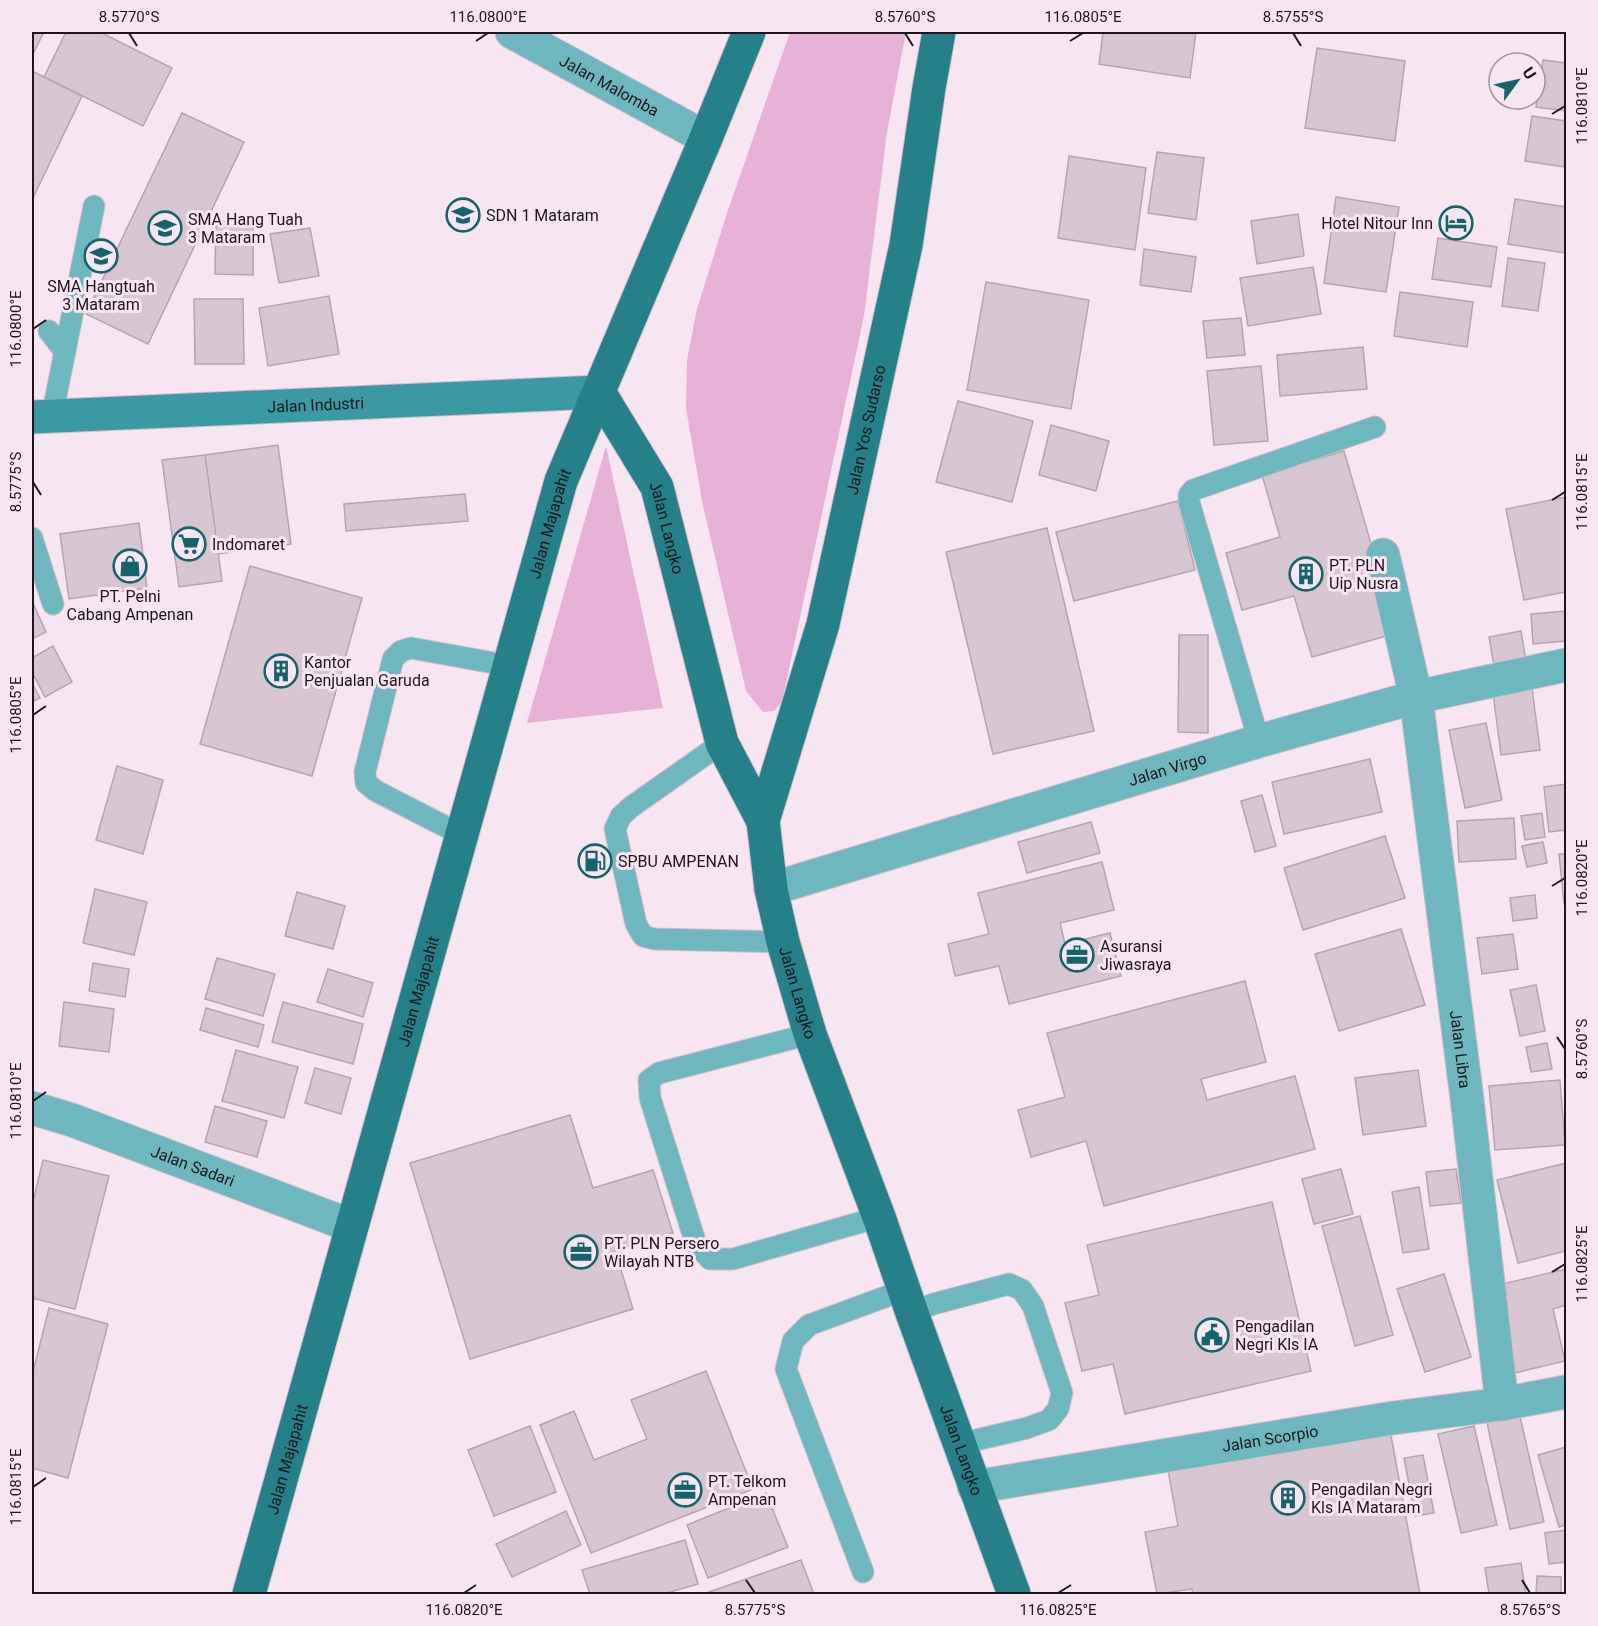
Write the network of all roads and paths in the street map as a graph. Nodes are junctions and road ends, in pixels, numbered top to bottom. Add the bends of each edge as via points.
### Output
1 (512, 32) edge
2 (749, 32) edge
3 (939, 32) edge
4 (706, 138) junction
5 (94, 206) dead end
6 (49, 331) dead end
7 (65, 352) junction
8 (599, 392) junction
9 (42, 417) edge
10 (1375, 427) dead end
11 (32, 538) edge
12 (1383, 555) dead end
13 (53, 604) dead end
14 (1566, 665) edge
15 (510, 666) junction
16 (1416, 697) junction
17 (1259, 741) junction
18 (722, 743) junction
19 (763, 821) junction
20 (462, 835) junction
21 (771, 888) junction
22 (783, 942) junction
23 (810, 1034) junction
24 (32, 1108) edge
25 (879, 1216) junction
26 (352, 1226) junction
27 (908, 1302) junction
28 (1566, 1392) edge
29 (1502, 1404) junction
30 (958, 1444) junction
31 (974, 1487) junction
32 (863, 1572) dead end
33 (249, 1594) edge
34 (1014, 1594) edge

1 - 4 street, Jalan Malomba
2 - 4 main road
3 - 19 main road, Jalan Yos Sudarso via 906,245 823,624
4 - 8 main road
5 - 7 lane
6 - 7 lane
7 - 9 lane
8 - 9 street, Jalan Industri
8 - 15 main road, Jalan Majapahit via 561,481
8 - 18 main road, Jalan Langko via 657,487
10 - 17 lane via 1193,490 1189,495 1195,531
11 - 13 lane
12 - 16 street, Jalan Libra
14 - 16 street, Jalan Virgo
15 - 20 main road, Jalan Majapahit
15 - 20 lane via 411,648 393,659 365,772 366,783
16 - 17 street, Jalan Virgo
16 - 29 street, Jalan Libra
17 - 21 street, Jalan Virgo
18 - 19 main road, Jalan Langko
18 - 22 lane via 621,816 615,829 636,924 643,936 654,939
19 - 21 main road, Jalan Langko
20 - 26 main road, Jalan Majapahit
21 - 22 main road, Jalan Langko
22 - 23 main road, Jalan Langko
23 - 25 main road, Jalan Langko
23 - 25 lane via 659,1073 649,1080 650,1098 696,1244 710,1259 733,1259
24 - 26 street, Jalan Sadari
25 - 27 main road, Jalan Langko
26 - 33 main road, Jalan Majapahit
27 - 30 main road, Jalan Langko
27 - 30 lane via 933,1304 1009,1284 1022,1290 1033,1306 1062,1393 1058,1409 1049,1420 1027,1428
27 - 32 lane via 809,1325 793,1341 786,1369
28 - 29 street, Jalan Scorpio
29 - 31 street, Jalan Scorpio
30 - 31 main road, Jalan Langko
31 - 34 main road, Jalan Langko

